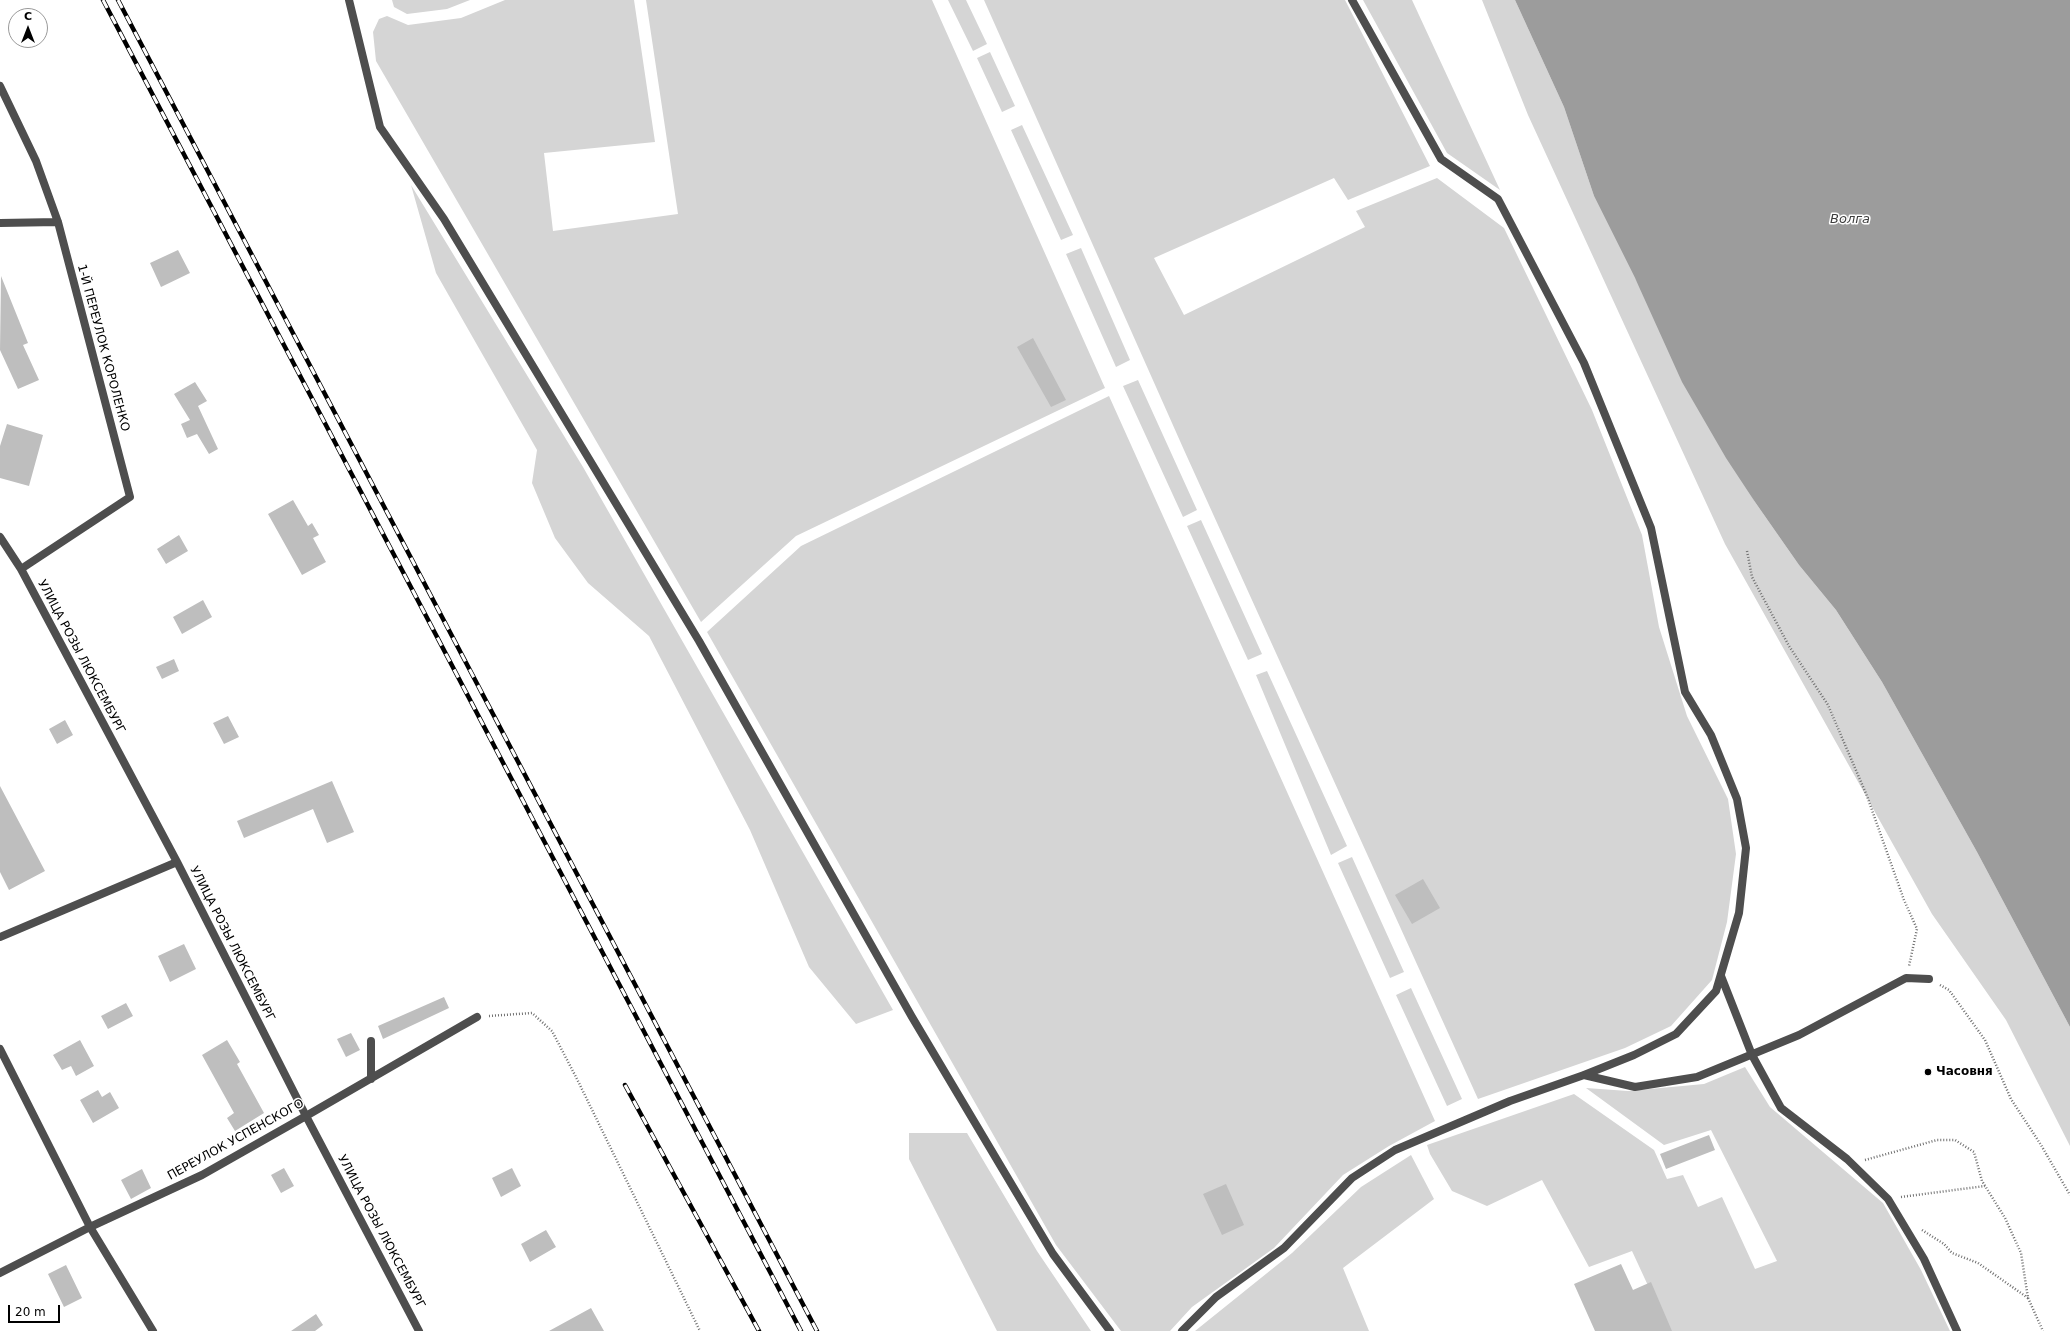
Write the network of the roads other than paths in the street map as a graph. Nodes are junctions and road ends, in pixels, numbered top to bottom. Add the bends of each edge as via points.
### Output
1 (349, 0) edge
2 (1352, 0) edge
3 (0, 86) edge
4 (58, 222) junction
5 (0, 223) edge
6 (0, 538) edge
7 (21, 569) junction
8 (177, 862) junction
9 (0, 937) edge
10 (1721, 976) junction
11 (1929, 980) road end
12 (477, 1018) road end
13 (371, 1041) dead end
14 (0, 1049) edge
15 (1752, 1056) junction
16 (1584, 1075) junction
17 (371, 1079) junction
18 (306, 1116) junction
19 (90, 1227) junction
20 (0, 1273) edge
21 (153, 1331) edge
22 (419, 1331) edge
23 (1110, 1331) edge
24 (1182, 1331) edge
25 (1957, 1331) edge

1 - 23 street via 380,127 444,219 699,641 912,1018 1053,1254
2 - 10 street via 1441,159 1498,199 1584,364 1651,528 1685,692 1711,735 1737,799 1746,848 1739,913
3 - 4 street, 1-Й ПЕРЕУЛОК КОРОЛЕНКО via 36,161
4 - 5 street
4 - 7 street, 1-Й ПЕРЕУЛОК КОРОЛЕНКО via 130,497
6 - 7 street, УЛИЦА РОЗЫ ЛЮКСЕМБУРГ
7 - 8 street, УЛИЦА РОЗЫ ЛЮКСЕМБУРГ
8 - 9 street
8 - 18 street, УЛИЦА РОЗЫ ЛЮКСЕМБУРГ
10 - 15 street
10 - 16 street via 1716,991 1676,1034 1634,1055
11 - 15 street via 1906,978 1799,1035
12 - 17 street, ПЕРЕУЛОК УСПЕНСКОГО
13 - 17 street
14 - 19 street
15 - 16 street via 1697,1077 1635,1087
15 - 25 street via 1781,1108 1851,1163 1888,1198 1924,1259
16 - 24 street via 1510,1101 1395,1150 1352,1178 1284,1248 1216,1297
17 - 18 street, ПЕРЕУЛОК УСПЕНСКОГО
18 - 19 street, ПЕРЕУЛОК УСПЕНСКОГО via 202,1175
18 - 22 street, УЛИЦА РОЗЫ ЛЮКСЕМБУРГ
19 - 20 street, ПЕРЕУЛОК УСПЕНСКОГО
19 - 21 street

